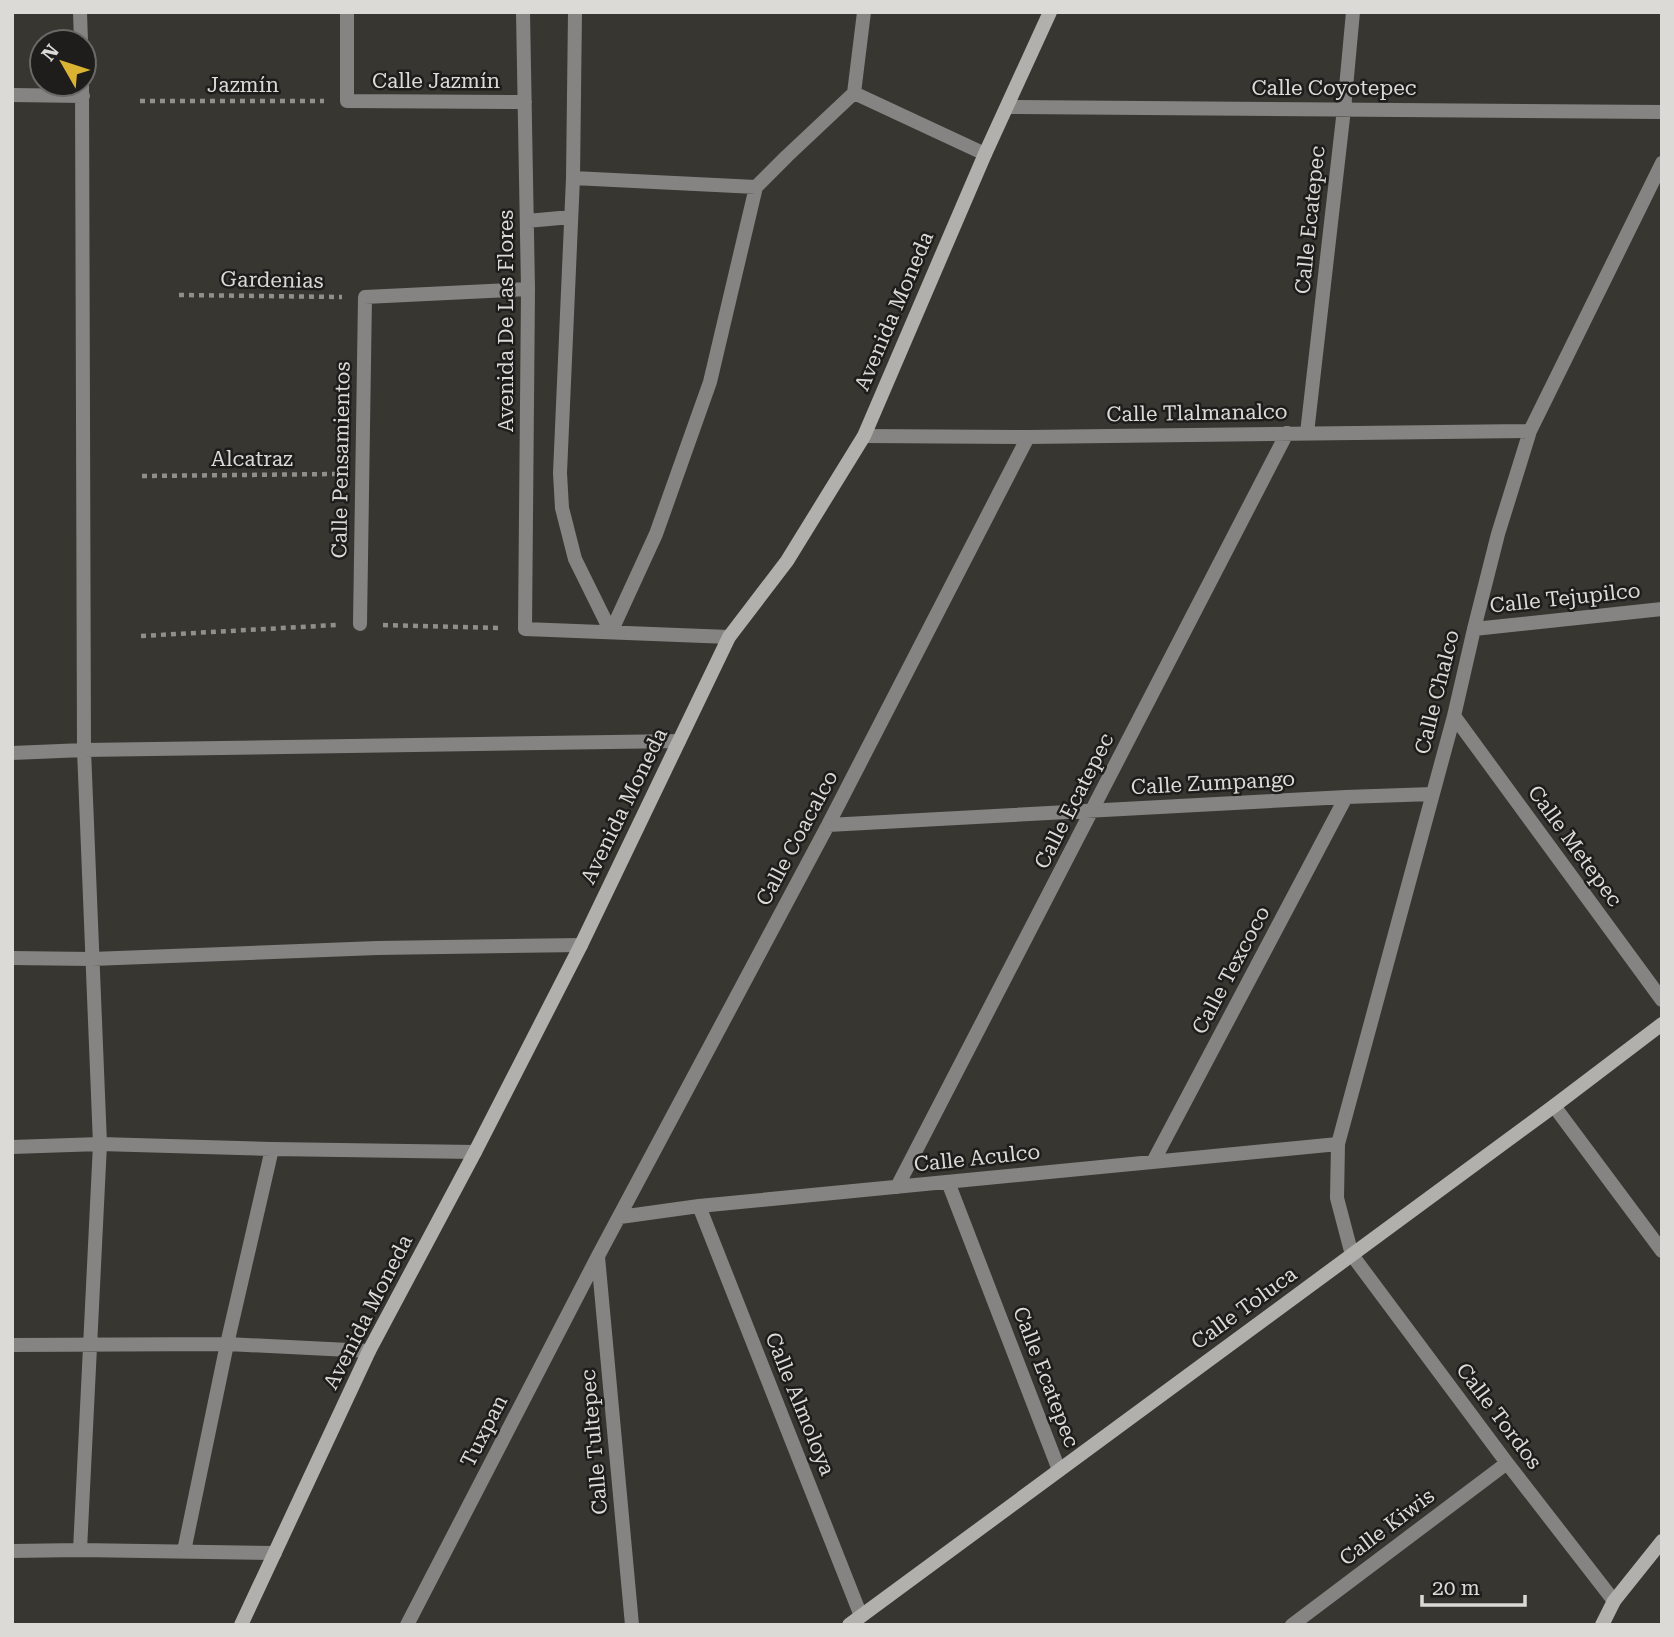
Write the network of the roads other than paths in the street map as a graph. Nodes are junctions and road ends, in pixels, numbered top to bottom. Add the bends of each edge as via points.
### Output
1 (347, 12) edge
2 (523, 12) edge
3 (575, 12) edge
4 (864, 12) edge
5 (1051, 12) edge
6 (1353, 12) edge
7 (855, 93) junction
8 (82, 98) edge
9 (525, 102) junction
10 (1007, 107) junction
11 (1344, 109) junction
12 (1662, 112) edge
13 (985, 154) junction
14 (1662, 163) edge
15 (573, 178) junction
16 (757, 187) junction
17 (571, 217) junction
18 (527, 221) junction
19 (528, 289) junction
20 (1531, 431) junction
21 (1287, 433) junction
22 (1307, 433) junction
23 (863, 436) junction
24 (1028, 437) junction
25 (1662, 609) edge
26 (359, 624) dead end
27 (1474, 629) junction
28 (611, 632) junction
29 (729, 637) junction
30 (1454, 716) junction
31 (679, 741) junction
32 (84, 750) junction
33 (12, 753) edge
34 (1433, 794) junction
35 (1346, 797) junction
36 (1093, 811) junction
37 (828, 825) junction
38 (581, 944) junction
39 (12, 958) edge
40 (92, 960) junction
41 (1662, 1000) edge
42 (1662, 1024) edge
43 (1554, 1106) junction
44 (100, 1144) junction
45 (1338, 1144) junction
46 (12, 1147) edge
47 (272, 1149) junction
48 (475, 1152) junction
49 (1153, 1162) junction
50 (948, 1182) junction
51 (897, 1187) junction
52 (699, 1206) junction
53 (620, 1217) junction
54 (1662, 1251) edge
55 (1352, 1255) junction
56 (598, 1256) junction
57 (227, 1344) junction
58 (12, 1345) edge
59 (90, 1345) junction
60 (369, 1351) junction
61 (1507, 1463) junction
62 (1059, 1470) junction
63 (1662, 1541) edge
64 (12, 1550) edge
65 (80, 1550) junction
66 (184, 1551) junction
67 (275, 1553) junction
68 (1614, 1601) junction
69 (855, 1620) edge
70 (241, 1625) edge
71 (407, 1625) edge
72 (632, 1625) edge
73 (1292, 1625) edge
74 (1602, 1625) edge

1 - 9 street, Calle Jazmín via 347,101
2 - 9 street, Avenida De Las Flores
3 - 15 street
4 - 7 street
5 - 10 main road, Avenida Moneda
6 - 11 street, Calle Ecatepec
7 - 13 street
7 - 16 street
8 - 32 street
9 - 18 street, Avenida De Las Flores
10 - 11 street, Calle Coyotepec
10 - 13 main road, Avenida Moneda
11 - 12 street, Calle Coyotepec
11 - 22 street, Calle Ecatepec
13 - 23 main road, Avenida Moneda
14 - 20 street, Calle Chalco
15 - 16 street
15 - 17 street
16 - 28 street via 710,382 656,534
17 - 18 street
17 - 28 street via 562,508 575,559
18 - 19 street, Avenida De Las Flores
19 - 26 street, Calle Pensamientos via 365,297
19 - 28 street, Avenida De Las Flores via 525,629
20 - 22 street, Calle Tlalmanalco
20 - 27 street, Calle Chalco
21 - 22 street, Calle Tlalmanalco
21 - 24 street, Calle Tlalmanalco
21 - 36 street, Calle Ecatepec
23 - 24 street, Calle Tlalmanalco
23 - 29 main road, Avenida Moneda via 787,561
24 - 37 street, Calle Coacalco
25 - 27 street, Calle Tejupilco
27 - 30 street, Calle Chalco
28 - 29 street
29 - 31 main road, Avenida Moneda
30 - 34 street, Calle Chalco
30 - 41 street, Calle Metepec
31 - 32 street
31 - 38 main road, Avenida Moneda
32 - 33 street
32 - 40 street
34 - 35 street, Calle Zumpango
34 - 45 street, Calle Chalco
35 - 36 street, Calle Zumpango
35 - 49 street, Calle Texcoco
36 - 37 street, Calle Zumpango
36 - 51 street, Calle Ecatepec
37 - 53 street, Calle Coacalco
38 - 40 street
38 - 48 main road, Avenida Moneda
39 - 40 street
40 - 44 street
42 - 43 main road, Calle Toluca
43 - 54 street
43 - 55 main road, Calle Toluca
44 - 46 street
44 - 47 street
44 - 59 street
45 - 49 street, Calle Aculco
45 - 55 street, Calle Chalco via 1337,1198
47 - 48 street
47 - 57 street
48 - 60 main road, Avenida Moneda
49 - 50 street, Calle Aculco
50 - 51 street, Calle Aculco
50 - 62 street, Calle Ecatepec
51 - 52 street, Calle Aculco
52 - 53 street, Calle Aculco
52 - 69 street, Calle Almoloya
53 - 56 street, Calle Coacalco
55 - 61 street, Calle Tordos
55 - 62 main road, Calle Toluca
56 - 71 street, Tuxpan
56 - 72 street, Calle Tultepec
57 - 59 street
57 - 60 street
57 - 66 street
58 - 59 street
59 - 65 street
60 - 67 main road, Avenida Moneda
61 - 68 street, Calle Tordos
61 - 73 street, Calle Kiwis
62 - 69 main road, Calle Toluca
63 - 68 main road
64 - 65 street
65 - 66 street
66 - 67 street
67 - 70 main road, Avenida Moneda
68 - 74 main road

